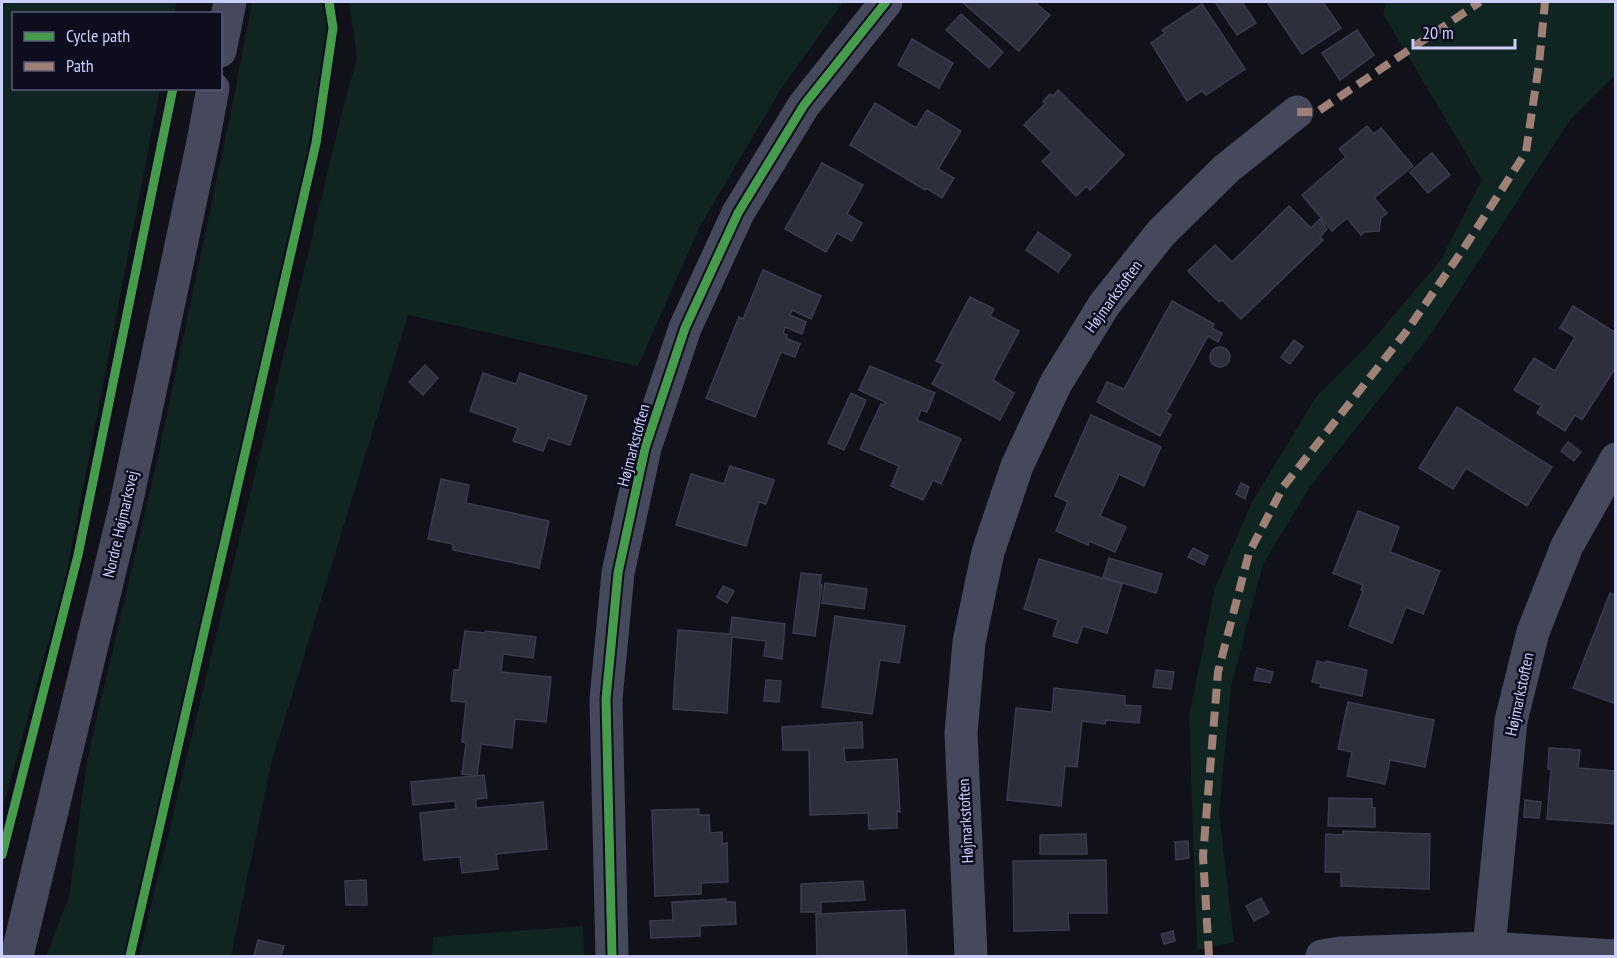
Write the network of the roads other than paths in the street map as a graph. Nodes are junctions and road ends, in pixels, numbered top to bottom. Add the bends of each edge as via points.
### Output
1 (230, 2) edge
2 (886, 2) edge
3 (222, 41) edge
4 (213, 90) edge
5 (1297, 112) dead end
6 (1616, 459) edge
7 (1489, 948) junction
8 (17, 957) edge
9 (612, 957) edge
10 (971, 957) edge
11 (1322, 957) edge
12 (1615, 957) edge

1 - 3 street
2 - 9 street, Højmarkstoften via 804,105 738,213 685,328 645,448 618,573 606,699
4 - 8 street, Nordre Højmarksvej via 126,504
5 - 10 street, Højmarkstoften via 1226,169 1139,260 1104,305 1056,383 1017,466 988,552 969,642 961,734
6 - 7 street, Højmarkstoften via 1567,546 1533,632 1511,722
7 - 11 street via 1340,953
7 - 12 street

